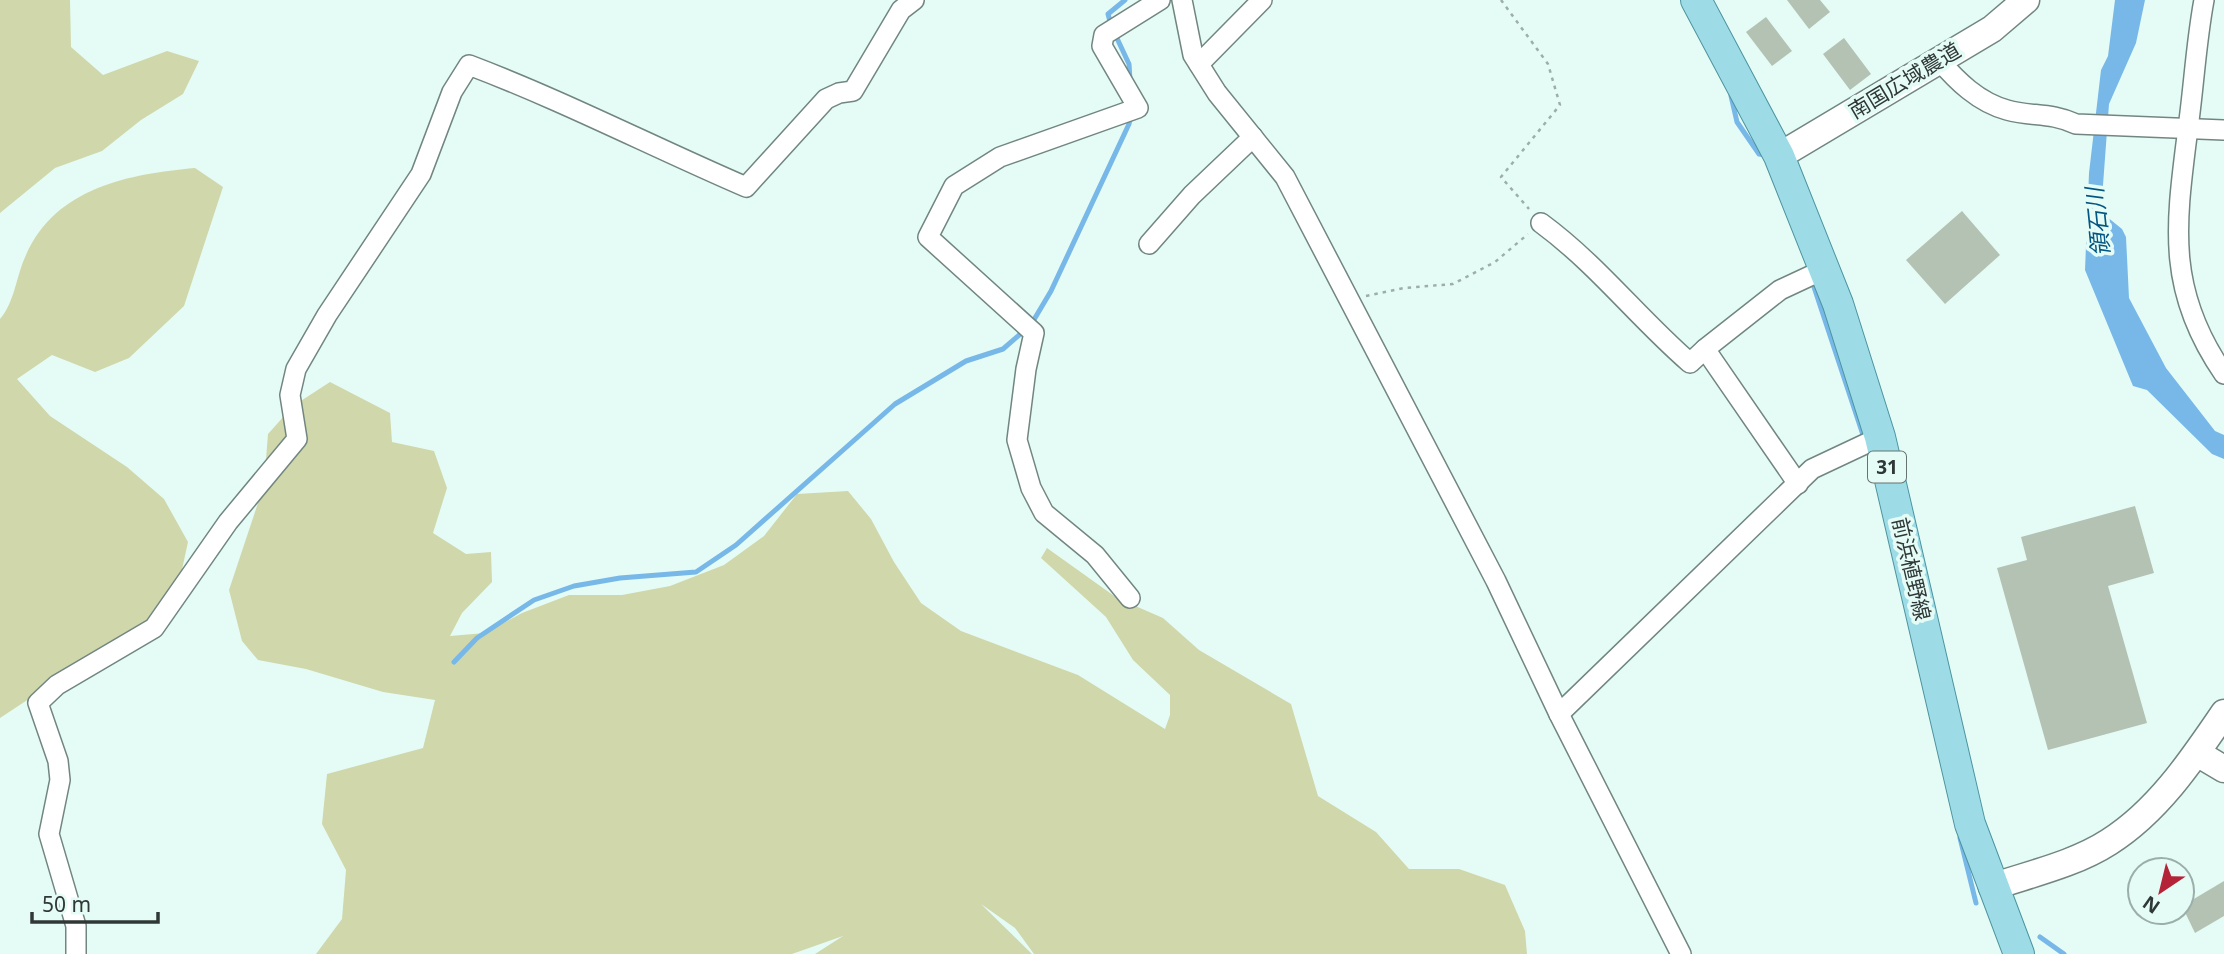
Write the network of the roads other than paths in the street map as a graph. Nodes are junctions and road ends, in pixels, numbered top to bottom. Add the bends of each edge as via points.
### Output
1 (914, 0) edge
2 (1160, 0) edge
3 (1182, 0) edge
4 (1262, 0) edge
5 (1696, 0) edge
6 (2026, 0) edge
7 (2204, 0) edge
8 (1938, 59) junction
9 (1199, 64) junction
10 (2182, 128) junction
11 (2224, 130) edge
12 (1253, 137) junction
13 (1779, 156) junction
14 (1541, 223) road end
15 (1149, 244) dead end
16 (1825, 269) junction
17 (1705, 349) junction
18 (2224, 374) edge
19 (1880, 437) junction
20 (1797, 484) junction
21 (1130, 598) dead end
22 (2224, 713) edge
23 (1559, 714) junction
24 (2197, 752) junction
25 (2224, 769) edge
26 (1992, 887) junction
27 (76, 954) edge
28 (1681, 954) edge
29 (2019, 954) edge

1 - 27 street via 901,10 853,91 827,99 746,187 646,145 540,92 469,65 452,92 421,174 296,369 290,395 298,439 228,522 154,628 57,685 38,703 58,761 60,780 50,834 76,926
2 - 21 street via 1104,35 1102,46 1138,108 1000,157 954,186 928,237 1034,334 1017,440 1031,488 1045,513 1095,555
3 - 9 street
4 - 9 street
5 - 13 main road, 前浜植野線 / 31
6 - 8 street, 南国広域農道 via 1992,29
7 - 10 street
8 - 10 street via 1982,99 2008,110 2056,115 2077,124
8 - 13 street, 南国広域農道
9 - 12 street
10 - 11 street
10 - 18 street via 2178,189 2181,278 2211,355
12 - 15 street via 1192,194
12 - 23 street via 1285,177 1496,582
13 - 16 main road, 前浜植野線 / 31
14 - 17 street via 1578,250 1690,363
16 - 17 street via 1780,290
16 - 19 main road, 前浜植野線 / 31
17 - 20 street
19 - 20 street via 1812,469
19 - 26 main road, 前浜植野線 / 31 via 1970,824
20 - 23 street
22 - 24 street
23 - 28 street
24 - 25 street
24 - 26 street via 2147,811 2108,843
26 - 29 main road, 前浜植野線 / 31

